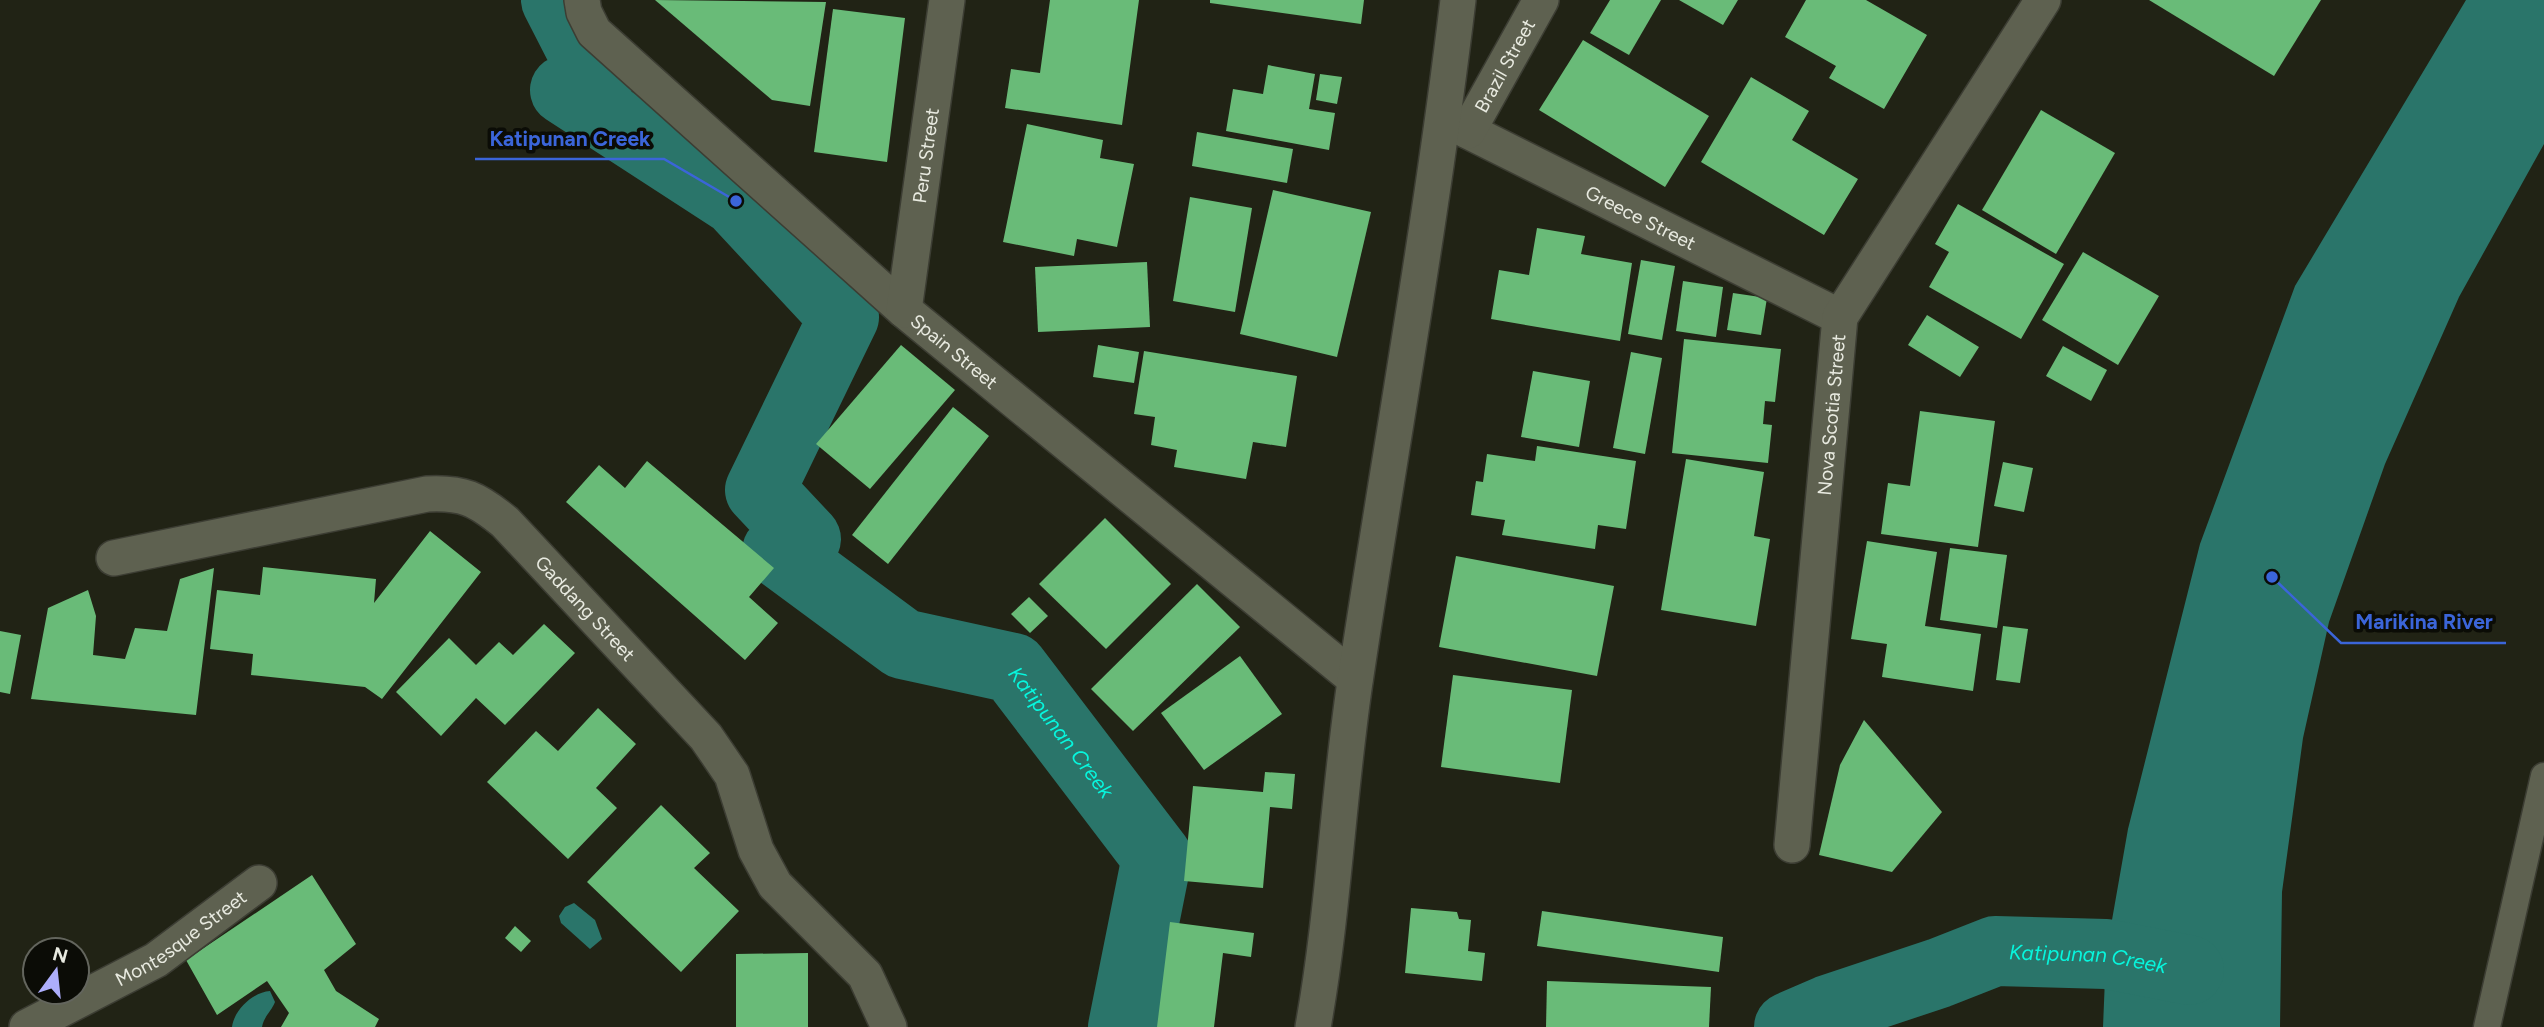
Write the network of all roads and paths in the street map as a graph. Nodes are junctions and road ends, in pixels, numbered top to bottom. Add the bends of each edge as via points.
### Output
1 (582, 0) edge
2 (947, 0) edge
3 (1458, 0) edge
4 (1541, 0) edge
5 (2043, 0) edge
6 (1456, 125) junction
7 (904, 310) junction
8 (1840, 317) junction
9 (114, 558) dead end
10 (1356, 679) junction
11 (2544, 776) edge
12 (1792, 845) dead end
13 (259, 883) dead end
14 (27, 1027) edge
15 (889, 1027) edge
16 (1313, 1027) edge
17 (2487, 1027) edge

1 - 7 street, Spain Street via 594,32
2 - 7 street, Peru Street
3 - 6 street
4 - 6 street, Brazil Street
5 - 8 street, Nova Scotia Street
6 - 8 street, Greece Street
6 - 10 street
7 - 10 street, Spain Street
8 - 12 street, Nova Scotia Street
9 - 15 street, Gaddang Street via 427,494 452,492 480,501 505,522 706,737 732,775 756,850 775,885 865,975
10 - 16 street
11 - 17 street
13 - 14 street, Montesque Street via 156,960

